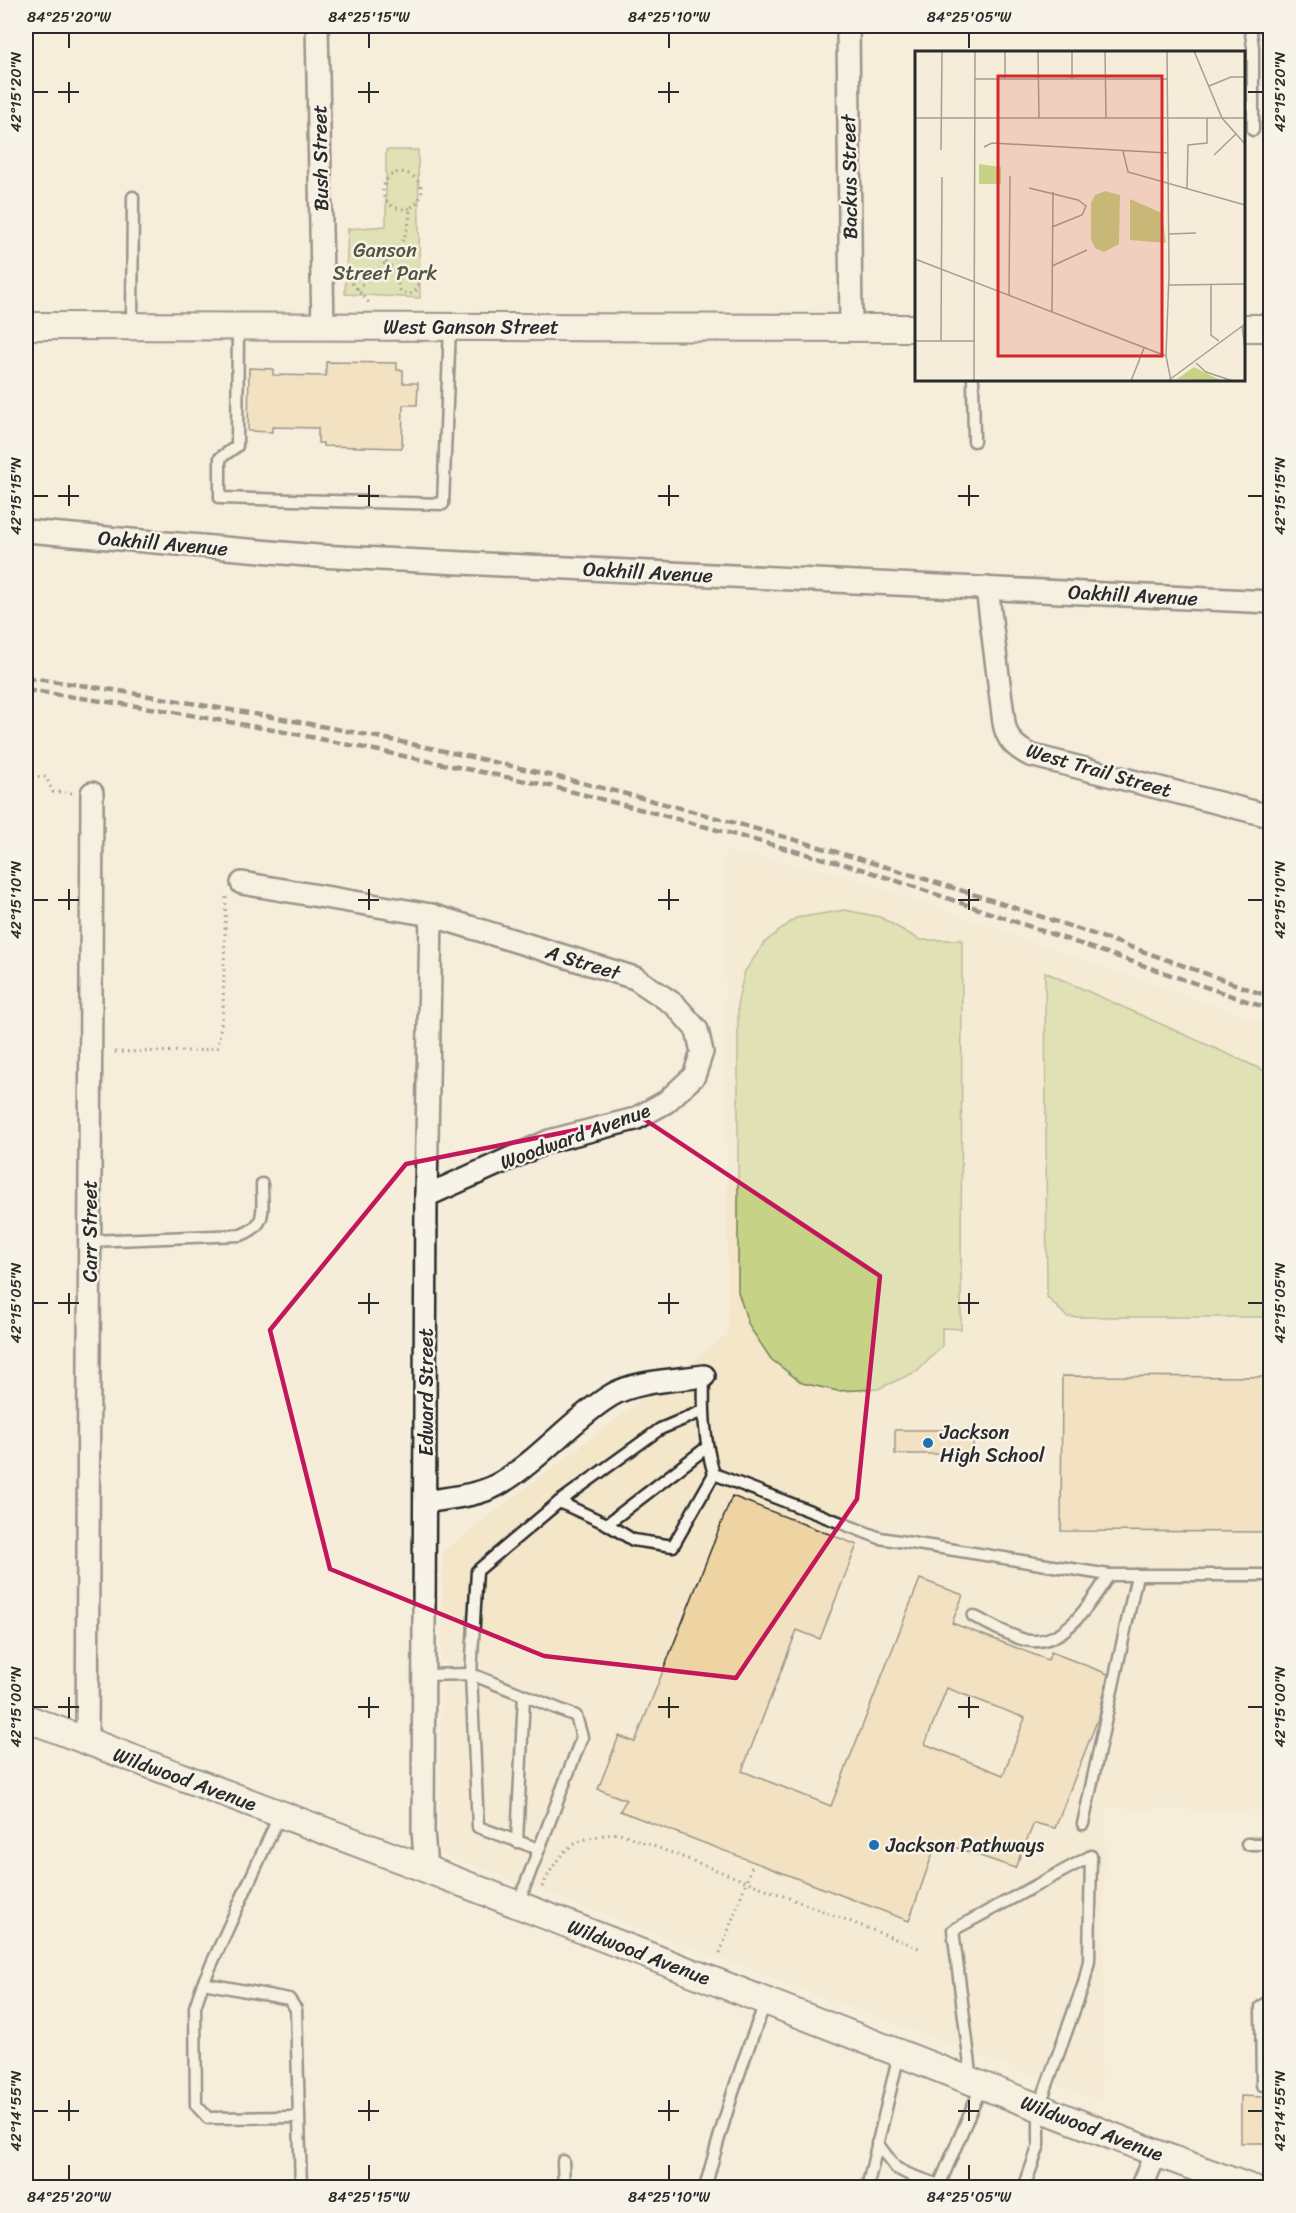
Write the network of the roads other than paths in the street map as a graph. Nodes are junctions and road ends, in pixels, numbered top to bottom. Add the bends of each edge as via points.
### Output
1 (317, 26) edge
2 (848, 26) edge
3 (1250, 26) edge
4 (1253, 130) dead end
5 (133, 197) dead end
6 (26, 326) edge
7 (132, 326) junction
8 (450, 326) junction
9 (238, 327) junction
10 (323, 327) junction
11 (851, 328) junction
12 (915, 328) edge
13 (1245, 328) edge
14 (1270, 328) edge
15 (973, 381) edge
16 (974, 441) dead end
17 (26, 531) edge
18 (987, 588) junction
19 (1270, 602) edge
20 (92, 793) road end
21 (1270, 816) edge
22 (242, 883) road end
23 (431, 915) junction
24 (702, 1052) joint
25 (262, 1184) dead end
26 (426, 1196) junction
27 (90, 1241) junction
28 (704, 1376) joint
29 (703, 1412) junction
30 (706, 1448) junction
31 (714, 1474) junction
32 (426, 1502) junction
33 (559, 1502) junction
34 (607, 1524) junction
35 (1109, 1575) junction
36 (1137, 1575) junction
37 (1270, 1575) edge
38 (973, 1616) dead end
39 (471, 1674) junction
40 (424, 1675) junction
41 (524, 1695) junction
42 (26, 1718) edge
43 (87, 1742) junction
44 (280, 1814) junction
45 (1083, 1824) dead end
46 (517, 1842) junction
47 (1247, 1844) dead end
48 (1270, 1844) edge
49 (538, 1849) junction
50 (426, 1869) junction
51 (518, 1905) junction
52 (202, 1983) junction
53 (1270, 2000) edge
54 (767, 2001) junction
55 (899, 2053) junction
56 (977, 2083) junction
57 (1262, 2085) dead end
58 (1039, 2107) junction
59 (298, 2117) junction
60 (877, 2143) junction
61 (1155, 2153) junction
62 (563, 2161) dead end
63 (938, 2186) edge
64 (302, 2187) edge
65 (564, 2187) edge
66 (705, 2187) edge
67 (867, 2187) edge
68 (1024, 2187) edge
69 (1141, 2187) edge
70 (1251, 2187) edge

1 - 10 street, Bush Street
2 - 11 street, Backus Street
3 - 4 lane
5 - 7 lane
6 - 7 street, West Ganson Street
7 - 9 street, West Ganson Street
8 - 9 lane via 443,504 220,498 220,458 237,446
8 - 10 street, West Ganson Street
8 - 11 street, West Ganson Street
9 - 10 street, West Ganson Street
11 - 12 street, West Ganson Street
13 - 14 street
15 - 16 lane
17 - 18 street, Oakhill Avenue via 318,556
18 - 19 street, Oakhill Avenue
18 - 21 street, West Trail Street via 1006,735 1015,747
20 - 27 street, Carr Street
22 - 23 street, A Street
23 - 24 street, A Street via 635,978 688,1018 697,1030
23 - 26 street, Edward Street
24 - 26 street, Woodward Avenue via 694,1076 666,1102 635,1119 549,1141
25 - 27 lane via 261,1221 254,1230 241,1235
26 - 32 street, Edward Street
27 - 43 street, Carr Street
28 - 29 lane
28 - 32 street via 634,1386 610,1395 496,1486
29 - 30 lane
29 - 33 lane via 660,1429
30 - 31 lane
30 - 34 lane
31 - 34 lane via 673,1546 633,1540
31 - 35 lane via 880,1539
32 - 40 street, Edward Street
33 - 34 lane
33 - 39 lane via 477,1571
35 - 36 lane
35 - 38 lane via 1064,1632 1044,1641 1025,1640
36 - 37 lane
36 - 45 lane
39 - 40 lane
39 - 41 lane
39 - 46 lane via 478,1827
40 - 50 street, Edward Street
41 - 46 lane
41 - 49 lane via 576,1716 582,1737
42 - 43 street, Wildwood Avenue
43 - 44 street, Wildwood Avenue
44 - 50 street, Wildwood Avenue
44 - 52 lane
46 - 49 lane
47 - 48 lane
49 - 51 lane
50 - 51 street, Wildwood Avenue
51 - 54 street, Wildwood Avenue
52 - 59 lane via 289,1999 296,2009
52 - 59 lane via 195,2007 196,2105 208,2118
53 - 57 lane via 1261,2007
54 - 55 street, Wildwood Avenue
54 - 66 lane
55 - 56 street, Wildwood Avenue
55 - 60 lane
56 - 58 street, Wildwood Avenue
56 - 58 lane via 953,1930 1091,1856 1089,1960
56 - 63 lane
58 - 61 street, Wildwood Avenue
58 - 68 lane via 1039,2145
59 - 64 lane
60 - 63 lane via 896,2168
60 - 67 lane
61 - 69 street
61 - 70 street, Wildwood Avenue
62 - 65 lane

